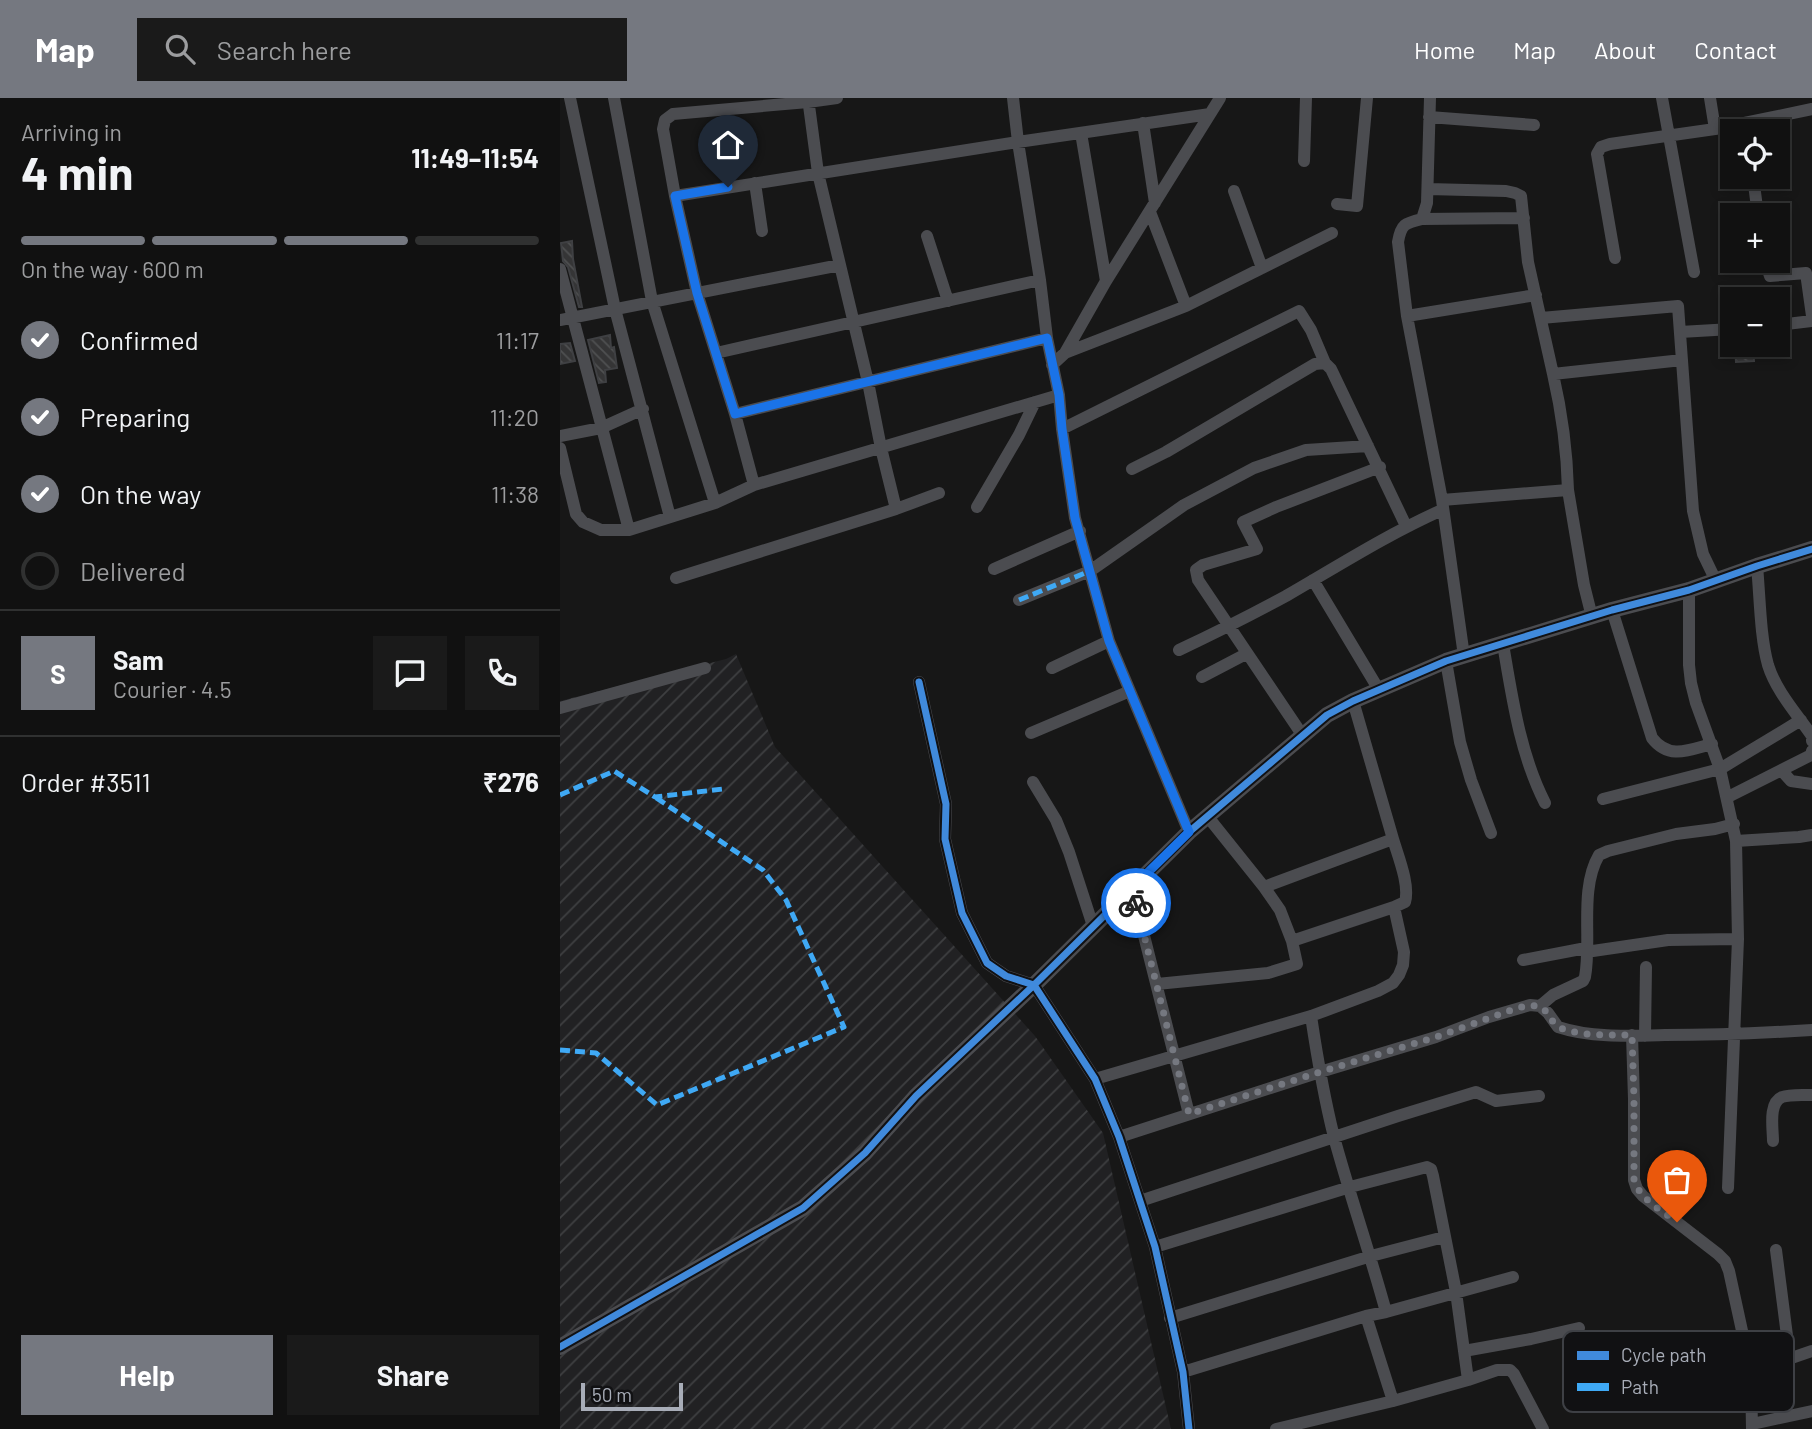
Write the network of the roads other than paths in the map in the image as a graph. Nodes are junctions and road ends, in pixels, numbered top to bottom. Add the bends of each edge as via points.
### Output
1 (570, 98) edge
2 (614, 98) edge
3 (837, 98) edge
4 (1013, 98) edge
5 (1220, 98) edge
6 (1306, 98) edge
7 (1367, 98) edge
8 (1430, 98) edge
9 (1662, 98) edge
10 (1710, 98) edge
11 (808, 100) edge
12 (1812, 109) edge
13 (1210, 114) junction
14 (1429, 117) junction
15 (1773, 119) edge
16 (1143, 123) junction
17 (1534, 125) dead end
18 (1715, 129) junction
19 (1720, 129) edge
20 (1081, 133) junction
21 (1669, 136) junction
22 (1018, 142) junction
23 (1304, 161) dead end
24 (818, 173) junction
25 (755, 183) junction
26 (1428, 189) junction
27 (1234, 191) dead end
28 (675, 196) junction
29 (1337, 204) dead end
30 (1153, 207) junction
31 (1524, 218) junction
32 (1422, 219) junction
33 (762, 231) dead end
34 (1332, 233) dead end
35 (927, 236) dead end
36 (1615, 258) dead end
37 (839, 265) junction
38 (1262, 268) junction
39 (560, 269) edge
40 (1694, 272) dead end
41 (1769, 273) edge
42 (1040, 280) junction
43 (1106, 281) junction
44 (697, 293) junction
45 (1535, 295) junction
46 (948, 300) junction
47 (652, 302) junction
48 (1186, 306) junction
49 (615, 309) junction
50 (1406, 316) junction
51 (566, 318) edge
52 (1541, 318) junction
53 (1812, 319) edge
54 (853, 322) junction
55 (1790, 323) edge
56 (1720, 330) edge
57 (1680, 332) junction
58 (1047, 338) junction
59 (716, 353) junction
60 (1065, 353) junction
61 (1682, 360) junction
62 (1325, 363) junction
63 (1052, 365) junction
64 (1553, 374) junction
65 (868, 382) junction
66 (1059, 395) junction
67 (1035, 402) junction
68 (643, 409) junction
69 (735, 414) junction
70 (601, 428) junction
71 (1062, 429) junction
72 (560, 436) edge
73 (1368, 446) junction
74 (560, 448) edge
75 (881, 448) junction
76 (1380, 467) junction
77 (1132, 469) dead end
78 (754, 485) junction
79 (1568, 490) junction
80 (939, 493) dead end
81 (715, 503) junction
82 (1442, 505) junction
83 (977, 507) dead end
84 (896, 509) junction
85 (670, 517) junction
86 (1406, 526) junction
87 (629, 530) junction
88 (1080, 531) junction
89 (1812, 549) edge
90 (1757, 566) junction
91 (995, 569) dead end
92 (1090, 571) junction
93 (676, 578) dead end
94 (1313, 580) junction
95 (1716, 581) junction
96 (1689, 590) junction
97 (1019, 600) dead end
98 (1612, 610) junction
99 (1592, 617) junction
100 (1229, 627) junction
101 (1109, 641) junction
102 (1503, 644) junction
103 (1179, 650) dead end
104 (1247, 654) junction
105 (1464, 656) junction
106 (1446, 661) junction
107 (705, 668) dead end
108 (1052, 668) dead end
109 (1202, 677) dead end
110 (919, 682) dead end
111 (1379, 690) junction
112 (1130, 691) junction
113 (1353, 701) junction
114 (560, 708) edge
115 (1801, 720) junction
116 (1031, 733) dead end
117 (1303, 736) junction
118 (1712, 744) junction
119 (1812, 746) edge
120 (1720, 769) junction
121 (1782, 771) junction
122 (1033, 782) dead end
123 (1812, 784) edge
124 (1728, 797) junction
125 (1603, 799) dead end
126 (1545, 803) dead end
127 (1208, 817) junction
128 (1734, 824) junction
129 (1189, 832) junction
130 (1491, 833) dead end
131 (1812, 835) edge
132 (1393, 839) junction
133 (1736, 841) junction
134 (1264, 887) junction
135 (1132, 888) junction
136 (1394, 906) junction
137 (1093, 926) junction
138 (1738, 939) junction
139 (1292, 941) junction
140 (1586, 950) junction
141 (1523, 960) dead end
142 (1646, 967) dead end
143 (1157, 984) junction
144 (1034, 985) junction
145 (1540, 1006) junction
146 (1311, 1016) junction
147 (1812, 1030) edge
148 (1735, 1035) junction
149 (1638, 1036) junction
150 (1175, 1056) junction
151 (1320, 1072) junction
152 (1095, 1079) junction
153 (1812, 1095) edge
154 (1539, 1096) dead end
155 (1189, 1114) junction
156 (1119, 1137) junction
157 (1334, 1137) junction
158 (1773, 1141) dead end
159 (1350, 1187) junction
160 (1728, 1188) dead end
161 (1140, 1201) junction
162 (1444, 1237) junction
163 (1155, 1247) junction
164 (1776, 1250) dead end
165 (1371, 1256) junction
166 (1513, 1276) dead end
167 (1456, 1292) junction
168 (1385, 1312) junction
169 (1366, 1315) junction
170 (1170, 1318) junction
171 (1579, 1328) dead end
172 (1566, 1331) edge
173 (1741, 1331) edge
174 (1786, 1331) edge
175 (1563, 1332) edge
176 (560, 1347) edge
177 (1464, 1351) junction
178 (1812, 1351) edge
179 (1794, 1358) edge
180 (1183, 1372) junction
181 (1468, 1380) junction
182 (1393, 1401) junction
183 (1812, 1411) edge
184 (1752, 1427) edge
185 (1189, 1429) edge
186 (1276, 1429) edge
187 (1543, 1429) edge

1 - 49 street
2 - 47 street
3 - 11 street
4 - 22 street
5 - 13 street
6 - 23 street
7 - 29 street via 1357,206
8 - 14 street
9 - 21 street
10 - 18 street
11 - 24 street
11 - 28 street via 673,114 663,129
12 - 15 street
13 - 16 street
13 - 30 street
14 - 17 street
14 - 26 street
16 - 20 street
16 - 30 street
18 - 19 street
18 - 21 street
20 - 22 street
20 - 43 street
21 - 36 street via 1610,144 1598,150
21 - 40 street
22 - 24 street
22 - 42 street
24 - 25 street
24 - 37 street
25 - 28 street
25 - 33 street
26 - 31 street via 1515,193 1521,196
26 - 32 street
27 - 38 street
28 - 44 street
30 - 43 street
30 - 48 street
31 - 32 street
31 - 45 street
32 - 50 street via 1408,222 1400,230 1398,242
34 - 38 street
35 - 46 street
37 - 44 street
37 - 54 street
38 - 48 street
39 - 51 street
41 - 53 street via 1806,273
42 - 46 street
42 - 58 street
43 - 60 street
44 - 47 street
44 - 59 street
45 - 50 street
45 - 52 street
46 - 54 street
47 - 49 street
47 - 81 street
48 - 60 street
49 - 51 street
49 - 68 street
50 - 82 street
51 - 70 street
52 - 57 street via 1678,306
52 - 64 street
53 - 55 street
54 - 59 street
54 - 65 street
56 - 57 street
57 - 61 street
58 - 63 street
58 - 65 street
59 - 69 street
60 - 63 street
61 - 64 street
61 - 95 street via 1693,511 1703,554
62 - 71 street via 1299,311
62 - 73 street
62 - 77 street via 1315,364
63 - 66 street
64 - 79 street via 1567,453
65 - 69 street
65 - 75 street
66 - 67 street
66 - 71 street
67 - 75 street
67 - 83 street
68 - 70 street
68 - 85 street
69 - 78 street
70 - 72 street
70 - 87 street
71 - 88 street
73 - 76 street
73 - 92 street via 1307,450 1254,468 1184,505
74 - 87 street via 576,514 601,530
75 - 78 street
75 - 84 street
76 - 86 street
76 - 100 street via 1243,522 1256,549 1196,570
78 - 81 street
79 - 82 street
79 - 99 street
80 - 84 street
81 - 85 street
82 - 86 street
82 - 105 street
84 - 93 street
85 - 87 street
86 - 94 street
88 - 91 street
88 - 92 street
89 - 90 street
90 - 95 street
90 - 115 street via 1769,667
92 - 97 street
92 - 101 street
94 - 100 street
94 - 111 street
95 - 96 street
96 - 98 street
96 - 118 street via 1691,684
98 - 99 street
98 - 118 street via 1657,745 1683,751
99 - 102 street
100 - 103 street
100 - 104 street
101 - 108 street
101 - 112 street
102 - 105 street
102 - 126 street via 1528,764
104 - 109 street
104 - 117 street
105 - 106 street
106 - 111 street
106 - 130 street via 1460,742
107 - 114 street
110 - 144 street via 946,804 945,839 962,914 987,963 1006,976
111 - 113 street
112 - 116 street
112 - 129 street
113 - 117 street
113 - 132 street
115 - 119 street
115 - 120 street
117 - 127 street
118 - 120 street
119 - 121 street
120 - 124 street
120 - 125 street
121 - 123 street via 1791,781
121 - 124 street
122 - 137 street via 1056,820
124 - 128 street
127 - 129 street
127 - 134 street
128 - 133 street
128 - 140 street via 1598,855 1588,898
129 - 135 street
131 - 133 street
132 - 134 street
132 - 136 street via 1406,896 1405,902
133 - 138 street
134 - 139 street via 1280,910
135 - 137 street
135 - 143 street
136 - 139 street
136 - 146 street via 1404,952 1393,983
137 - 144 street
138 - 140 street via 1668,940
138 - 148 street
139 - 143 street via 1297,964 1268,973
140 - 141 street
140 - 145 street via 1583,981
142 - 149 street
143 - 150 street
144 - 152 street
144 - 176 street via 803,1208
145 - 149 street via 1558,1027 1580,1033
145 - 151 street via 1517,1008
146 - 150 street
146 - 151 street
147 - 148 street
148 - 149 street
148 - 160 street
149 - 173 street via 1634,1099 1637,1189 1725,1261
150 - 152 street
150 - 155 street
151 - 155 street
151 - 157 street
152 - 156 street
153 - 158 street via 1779,1098 1773,1111
154 - 157 street via 1496,1101 1476,1092
155 - 156 street
156 - 161 street
157 - 159 street
157 - 161 street
159 - 162 street via 1431,1169
159 - 163 street
159 - 165 street
161 - 163 street
162 - 165 street
162 - 167 street
163 - 170 street
164 - 174 street
165 - 168 street
165 - 170 street
166 - 167 street
167 - 168 street
167 - 177 street
168 - 169 street
169 - 180 street
169 - 182 street
170 - 180 street
171 - 172 street
175 - 177 street
177 - 181 street
178 - 179 street
180 - 185 street
181 - 182 street
181 - 187 street via 1510,1370
182 - 186 street
183 - 184 street

